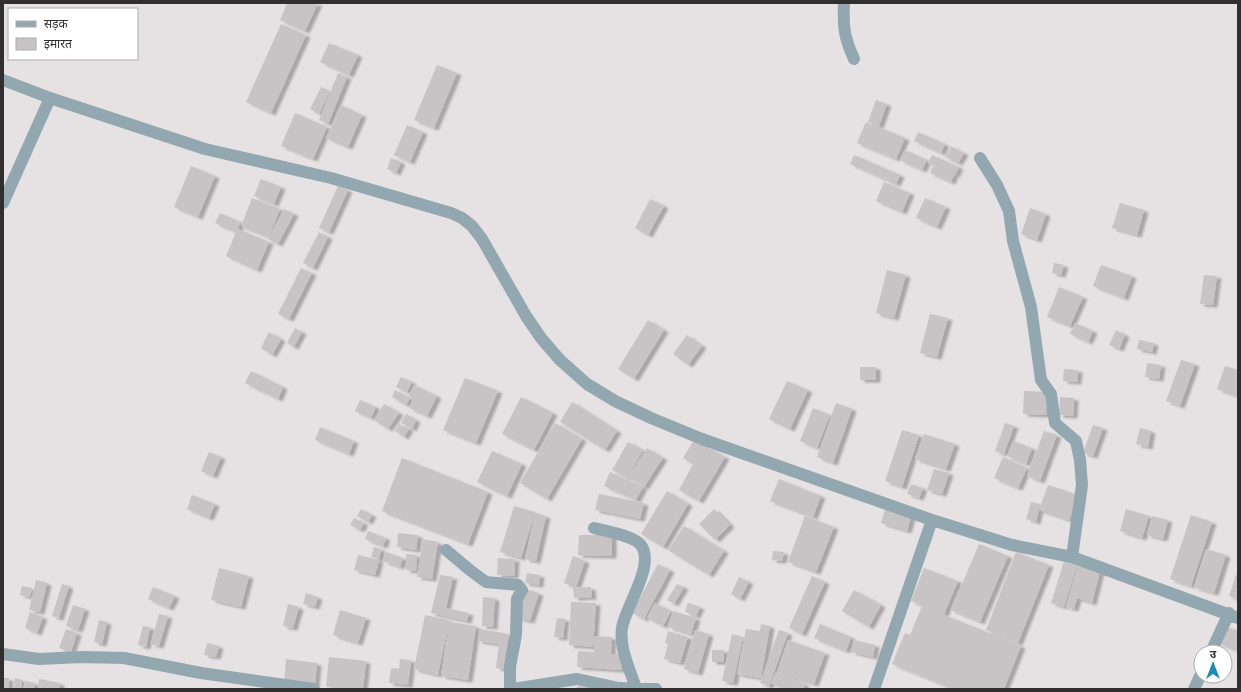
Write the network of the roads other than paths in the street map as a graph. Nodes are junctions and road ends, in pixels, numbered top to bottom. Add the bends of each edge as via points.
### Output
1 (844, 3) edge
2 (854, 58) dead end
3 (3, 80) edge
4 (50, 98) junction
5 (980, 158) dead end
6 (3, 203) edge
7 (932, 520) junction
8 (594, 528) dead end
9 (446, 550) dead end
10 (1072, 557) junction
11 (1233, 616) edge
12 (1216, 644) edge
13 (3, 654) edge
14 (636, 688) junction
15 (314, 689) edge
16 (511, 689) edge
17 (656, 689) edge
18 (874, 689) edge

1 - 2 street via 843,28 846,42
3 - 4 street
4 - 6 street
4 - 7 street via 205,149 331,178 462,218 482,239 541,338 560,360 587,384 615,401 702,439
5 - 10 street via 1009,211 1014,246 1031,307 1041,380 1052,394 1056,423 1076,442 1082,485
7 - 10 street via 1012,545
7 - 18 street
8 - 14 street via 627,538 640,544 643,550 642,578 622,629 625,655
9 - 16 street via 486,582 518,585 522,590 517,600 516,635 510,667
10 - 11 street
11 - 12 street
13 - 15 street via 39,659 124,658 201,673
14 - 16 street via 619,688 577,679
14 - 17 street

